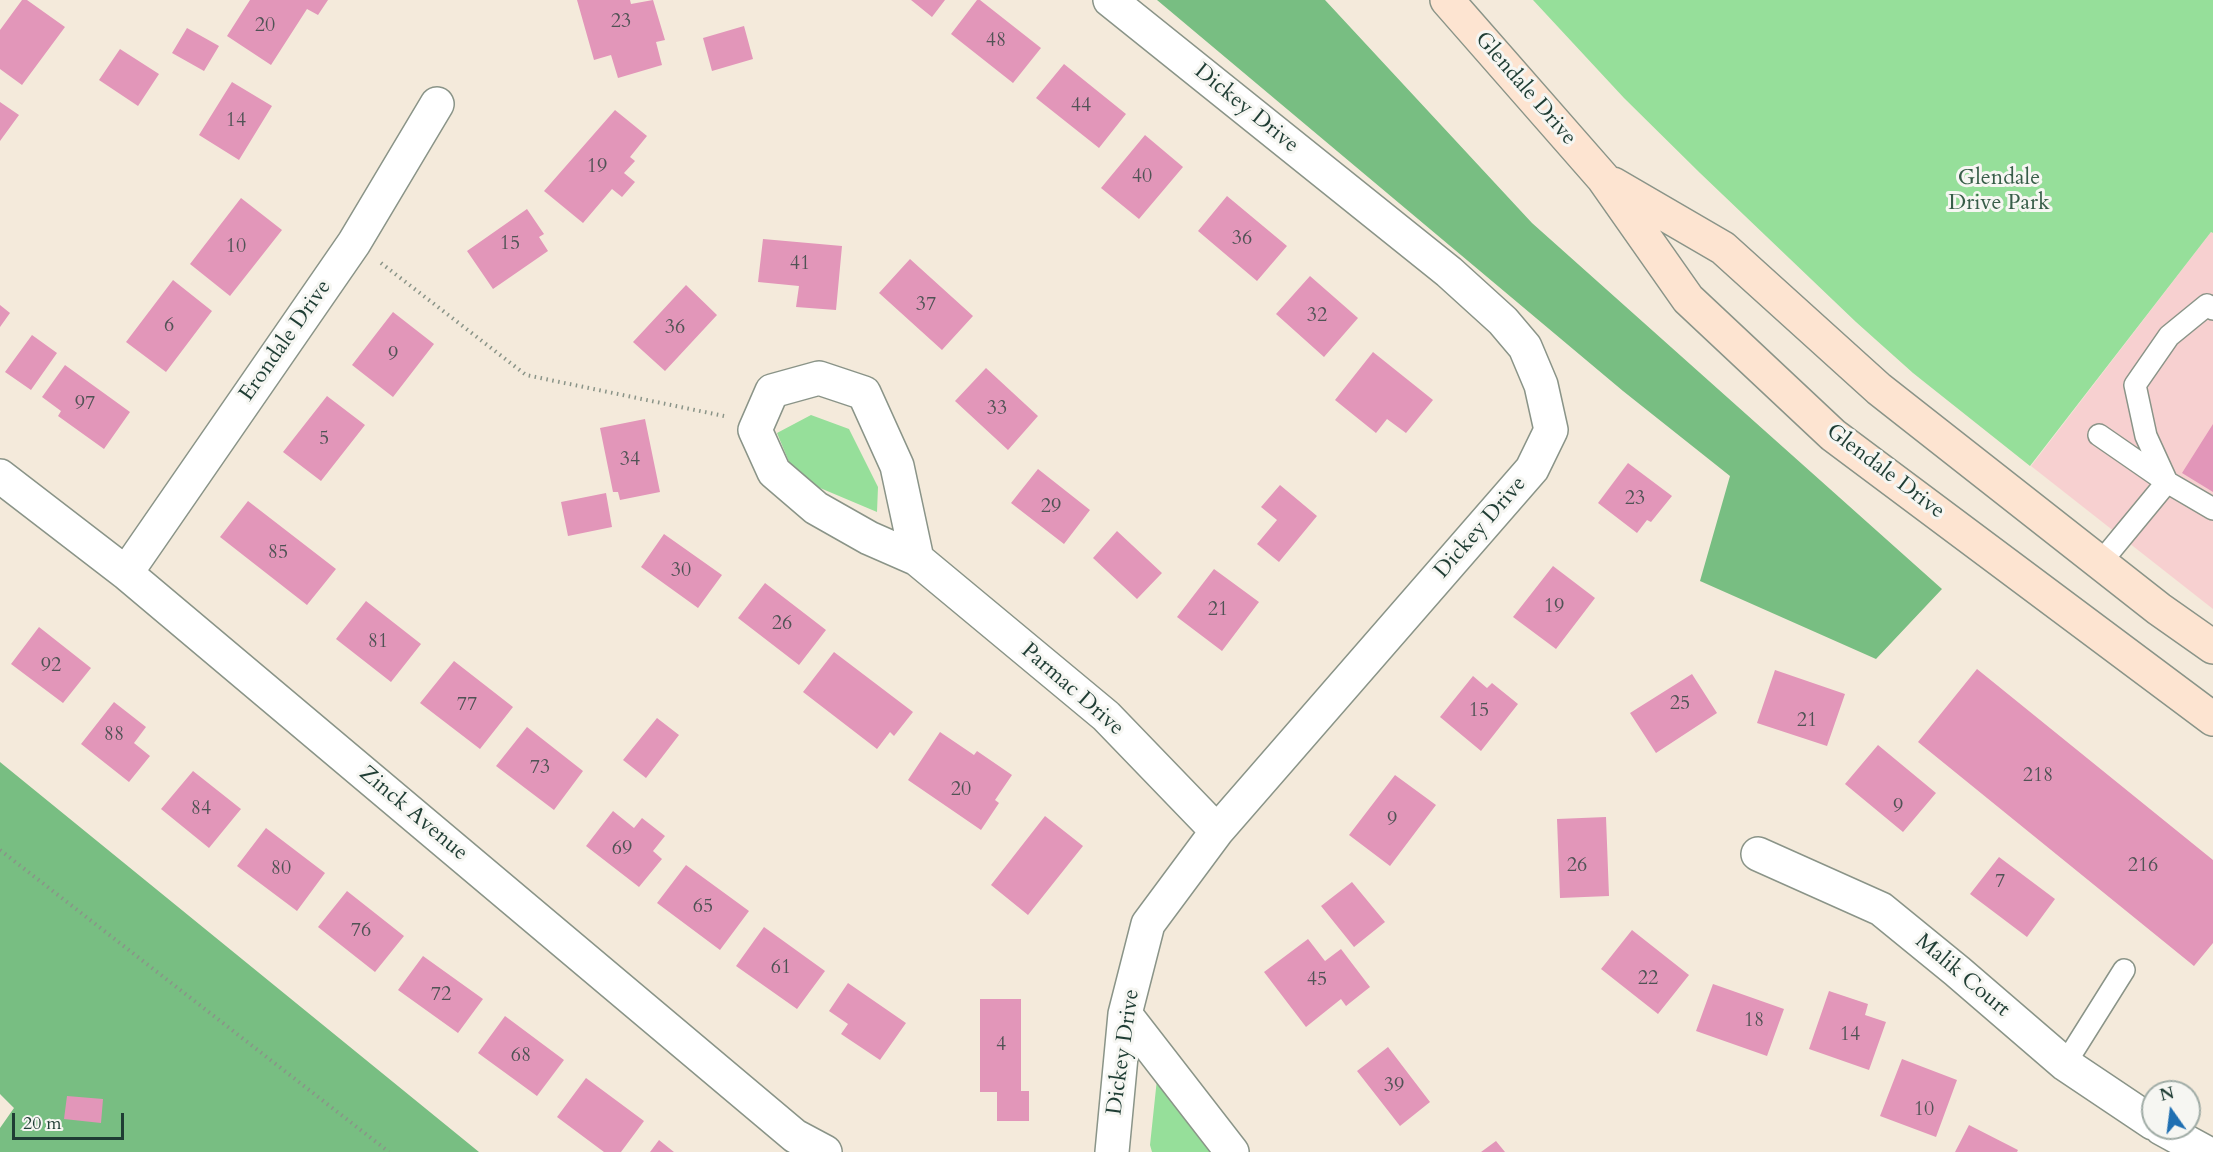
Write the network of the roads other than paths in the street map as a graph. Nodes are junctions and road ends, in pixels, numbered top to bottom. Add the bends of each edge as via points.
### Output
1 (1110, 0) edge
2 (1447, 0) edge
3 (437, 104) dead end
4 (1603, 178) junction
5 (2213, 309) edge
6 (2099, 435) dead end
7 (0, 476) edge
8 (2166, 482) junction
9 (2213, 508) edge
10 (917, 559) junction
11 (2101, 562) junction
12 (126, 573) junction
13 (2213, 647) edge
14 (2213, 719) edge
15 (1217, 831) junction
16 (1758, 854) dead end
17 (2124, 970) dead end
18 (1125, 1014) junction
19 (2065, 1064) junction
20 (2141, 1115) edge
21 (2183, 1140) edge
22 (825, 1152) edge
23 (1112, 1152) edge
24 (1232, 1152) edge
25 (2205, 1152) edge

1 - 15 street, Dickey Drive via 1449,272 1503,321 1525,347 1541,385 1551,430 1532,469
2 - 4 main road, Glendale Drive
3 - 12 street, Erondale Drive via 354,243
4 - 11 main road, Glendale Drive via 1723,248 1879,389
4 - 14 main road, Glendale Drive via 1688,299 1833,435
5 - 8 lane via 2207,305 2169,336 2135,385 2146,436
6 - 8 lane
7 - 12 street, Zinck Avenue
8 - 9 lane
8 - 11 lane
10 - 10 street, Parmac Drive via 897,466 864,393 819,378 772,391 755,430 774,472 816,508
10 - 15 street, Parmac Drive via 1106,716
11 - 13 main road, Glendale Drive
12 - 22 street, Zinck Avenue via 795,1136
15 - 18 street, Dickey Drive via 1148,924
16 - 19 street, Malik Court via 1881,909
17 - 19 lane
18 - 23 street, Dickey Drive
18 - 24 street
19 - 20 street, Malik Court
21 - 25 street

